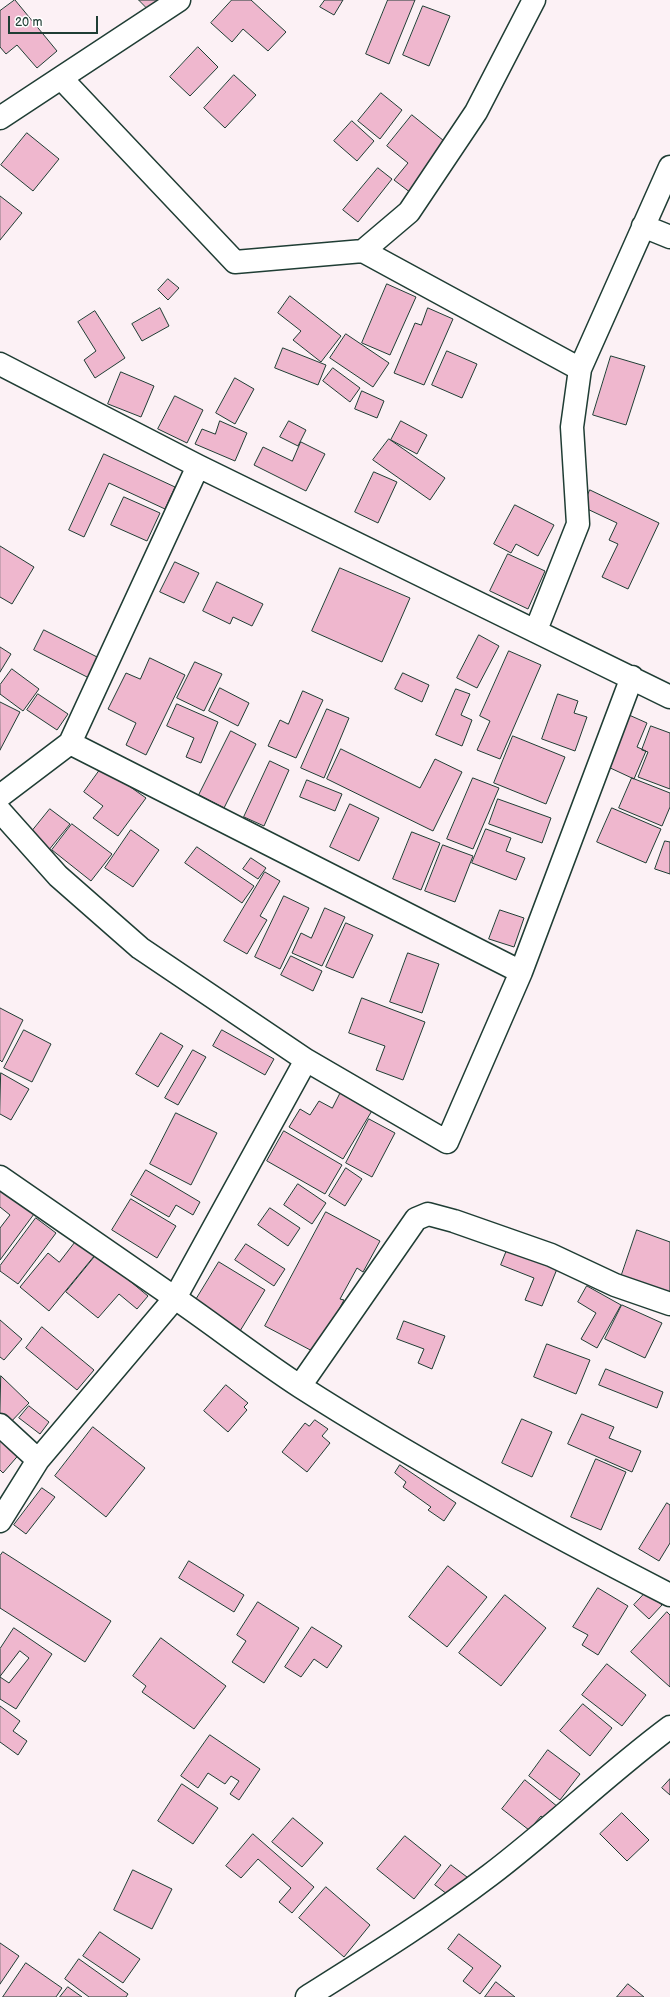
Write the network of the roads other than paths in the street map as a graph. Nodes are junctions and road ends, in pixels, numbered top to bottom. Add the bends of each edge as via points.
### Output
1 (179, 0) edge
2 (534, 0) edge
3 (61, 78) junction
4 (0, 118) edge
5 (670, 167) edge
6 (643, 226) junction
7 (670, 237) edge
8 (363, 251) junction
9 (0, 364) edge
10 (580, 369) junction
11 (198, 466) junction
12 (536, 630) junction
13 (632, 677) junction
14 (670, 697) edge
15 (70, 743) junction
16 (0, 796) edge
17 (0, 811) edge
18 (521, 972) junction
19 (306, 1060) junction
20 (0, 1177) edge
21 (175, 1298) junction
22 (670, 1304) edge
23 (300, 1386) junction
24 (0, 1425) edge
25 (38, 1460) junction
26 (0, 1522) edge
27 (670, 1595) edge
28 (670, 1727) edge
29 (307, 1997) edge

1 - 3 street
2 - 8 street via 476,112 414,205
3 - 4 street
3 - 8 street via 234,262
5 - 6 street
6 - 7 street
6 - 10 street
8 - 10 street
9 - 11 street
10 - 12 street via 572,427 578,524
11 - 12 street
11 - 15 street
12 - 13 street
13 - 14 street
13 - 18 street
15 - 16 street
15 - 18 street
17 - 19 street via 58,876 140,948
18 - 19 street via 447,1142
19 - 21 street
20 - 21 street
21 - 23 street
21 - 25 street
22 - 23 street via 615,1285 551,1255 454,1220 428,1214 416,1220
23 - 27 street via 576,1548
24 - 25 street
25 - 26 street
28 - 29 street via 491,1874 400,1939

